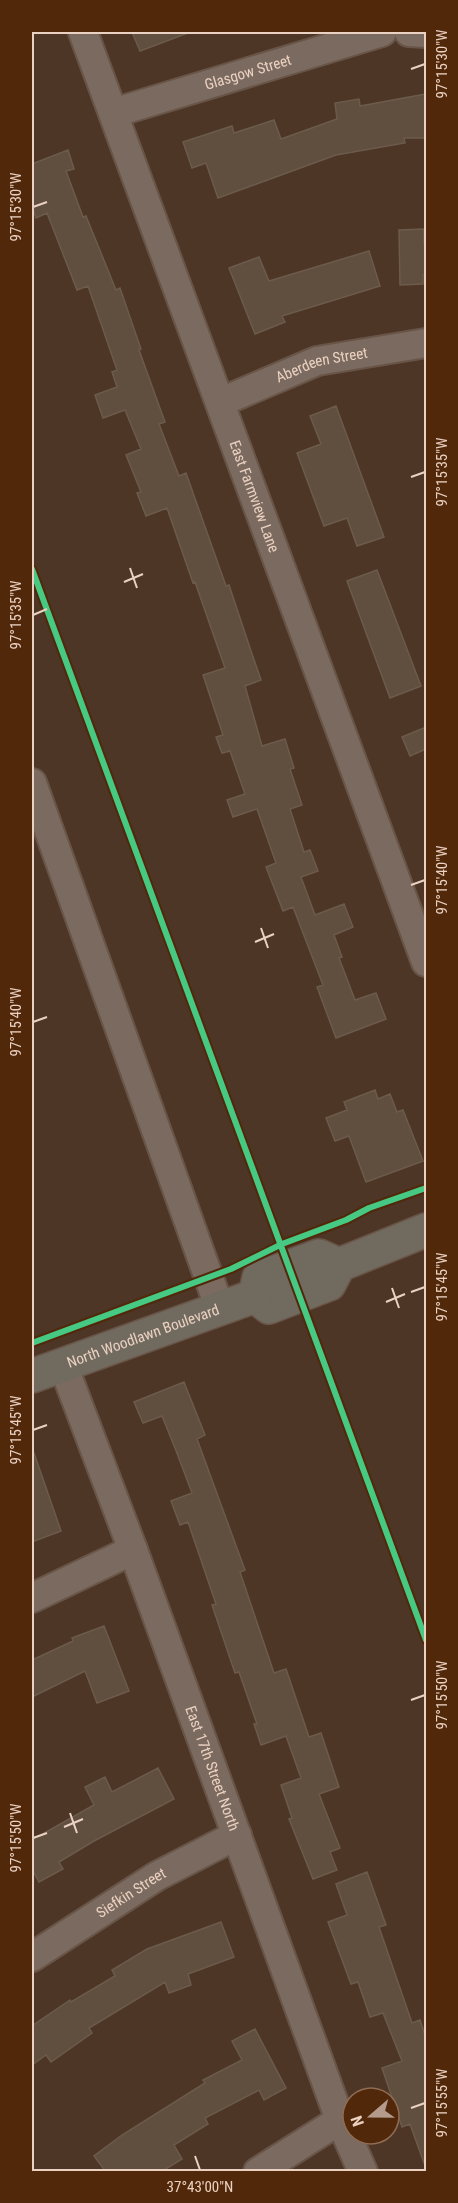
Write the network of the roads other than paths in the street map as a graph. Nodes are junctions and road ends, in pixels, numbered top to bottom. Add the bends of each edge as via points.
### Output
1 (83, 32) edge
2 (382, 32) edge
3 (409, 32) edge
4 (426, 33) edge
5 (113, 113) junction
6 (426, 343) edge
7 (221, 402) junction
8 (32, 783) edge
9 (426, 962) edge
10 (426, 1230) edge
11 (220, 1309) junction
12 (63, 1365) junction
13 (32, 1376) edge
14 (133, 1550) junction
15 (32, 1598) edge
16 (237, 1836) junction
17 (32, 1958) edge
18 (340, 2120) junction
19 (258, 2172) edge
20 (363, 2172) edge

1 - 5 street, East Farmview Lane
2 - 5 street, Glasgow Street
3 - 4 street
5 - 7 street, East Farmview Lane
6 - 7 street, Aberdeen Street via 317,361
7 - 9 street, East Farmview Lane
8 - 11 street
10 - 11 main road, North Woodlawn Boulevard via 339,1265 329,1284 268,1307 255,1296
11 - 12 main road, North Woodlawn Boulevard
12 - 13 main road, North Woodlawn Boulevard
12 - 14 street, East 17th Street North
14 - 15 street
14 - 16 street, East 17th Street North
16 - 17 street, Siefkin Street via 157,1876
16 - 18 street, East 17th Street North
18 - 19 street
18 - 20 street, East 17th Street North

